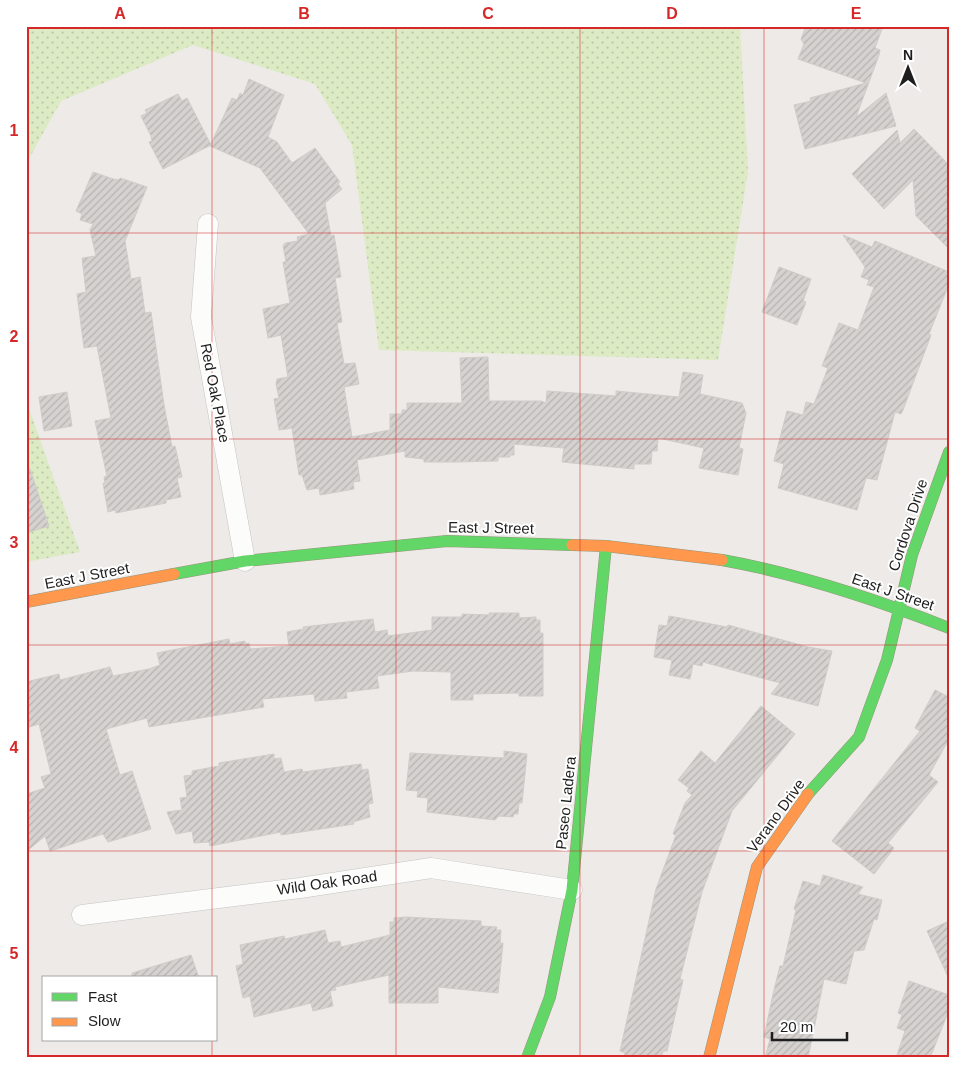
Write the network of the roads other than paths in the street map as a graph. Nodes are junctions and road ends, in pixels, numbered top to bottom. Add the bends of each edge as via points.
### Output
1 (208, 224) dead end
2 (949, 452) edge
3 (606, 546) junction
4 (246, 561) junction
5 (26, 602) edge
6 (898, 608) junction
7 (949, 628) edge
8 (572, 890) junction
9 (82, 915) dead end
10 (527, 1058) edge
11 (709, 1058) edge

1 - 4 street, Red Oak Place via 201,318
2 - 6 street, Cordova Drive via 912,555
3 - 4 street, East J Street via 447,541
3 - 6 street, East J Street via 707,557 771,569
3 - 8 street, Paseo Ladera
4 - 5 street, East J Street
6 - 7 street, East J Street
6 - 11 street, Verano Drive via 887,660 859,737 806,796 757,867
8 - 9 street, Wild Oak Road via 431,868
8 - 10 street, Paseo Ladera via 550,997

